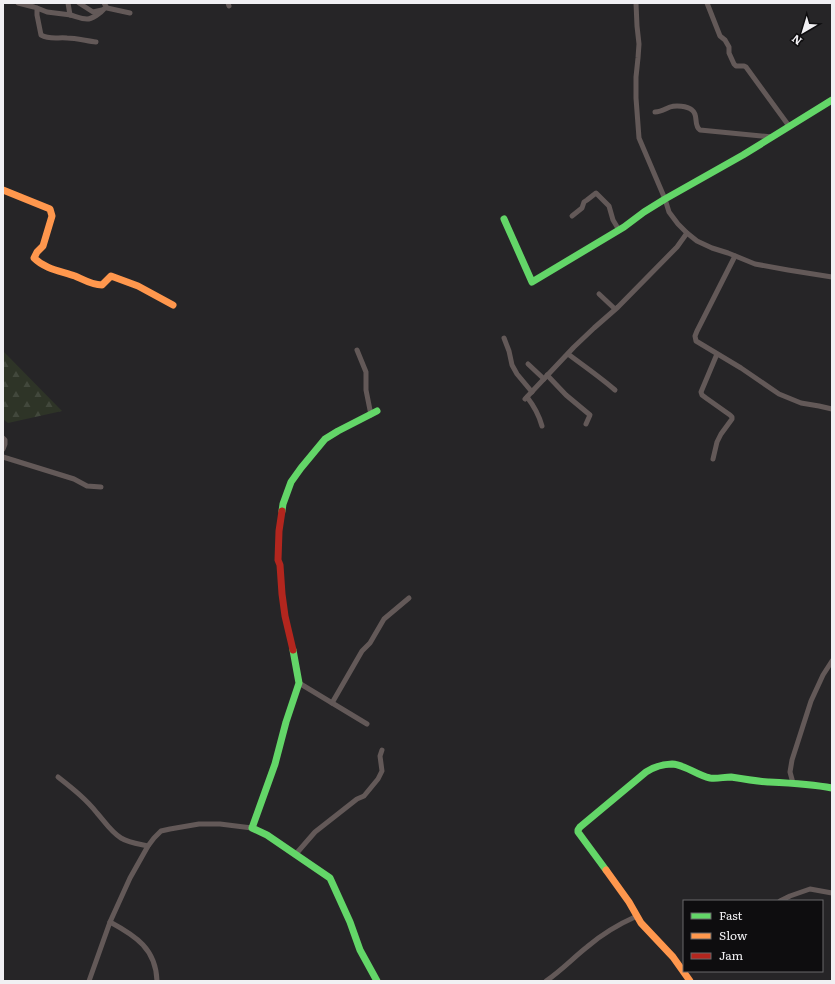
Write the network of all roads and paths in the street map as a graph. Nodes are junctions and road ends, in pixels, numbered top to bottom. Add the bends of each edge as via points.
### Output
1 (19, 3) edge
2 (68, 3) edge
3 (79, 3) edge
4 (636, 3) edge
5 (707, 3) edge
6 (105, 7) edge
7 (37, 8) junction
8 (130, 13) dead end
9 (70, 16) junction
10 (96, 42) dead end
11 (832, 100) edge
12 (655, 112) dead end
13 (789, 126) junction
14 (773, 137) junction
15 (3, 190) edge
16 (665, 199) junction
17 (572, 216) dead end
18 (504, 219) dead end
19 (619, 230) junction
20 (687, 233) junction
21 (734, 256) junction
22 (832, 277) edge
23 (599, 294) dead end
24 (173, 305) dead end
25 (615, 309) junction
26 (504, 338) dead end
27 (357, 350) dead end
28 (568, 354) junction
29 (717, 354) junction
30 (528, 364) dead end
31 (546, 377) junction
32 (615, 390) dead end
33 (532, 392) junction
34 (832, 409) edge
35 (374, 413) joint
36 (586, 424) dead end
37 (542, 426) dead end
38 (3, 438) edge
39 (3, 449) edge
40 (3, 457) edge
41 (713, 459) dead end
42 (101, 487) dead end
43 (408, 598) dead end
44 (832, 661) edge
45 (299, 683) junction
46 (332, 703) junction
47 (367, 724) dead end
48 (382, 750) dead end
49 (58, 777) dead end
50 (793, 783) junction
51 (832, 788) edge
52 (252, 828) junction
53 (148, 846) junction
54 (296, 854) junction
55 (832, 893) edge
56 (782, 900) edge
57 (637, 916) junction
58 (110, 922) junction
59 (683, 971) edge
60 (684, 972) edge
61 (89, 981) edge
62 (158, 981) edge
63 (377, 981) edge
64 (546, 981) edge
65 (690, 981) edge

1 - 7 street
2 - 9 street
3 - 6 street via 93,12
4 - 16 street via 639,44 636,98 639,138
5 - 13 street via 720,36 729,47 734,64 746,67
6 - 8 street
6 - 9 street via 102,12 88,19
7 - 9 street
7 - 10 street via 41,35 44,37
11 - 13 street
12 - 14 street via 680,106 695,113 700,130
13 - 14 street
14 - 16 street
15 - 24 street via 50,209 52,216 43,246 34,258 37,261 95,285 102,285 111,276 138,286
16 - 19 street
16 - 20 street via 669,212
17 - 19 street via 596,193 608,206
18 - 19 street via 532,282
20 - 21 street via 697,241
20 - 25 street via 677,247
21 - 22 street via 755,264
21 - 29 street via 694,336 696,341
23 - 25 street
25 - 28 street
26 - 33 street via 512,365
27 - 35 street via 366,372 366,390
28 - 31 street
28 - 32 street
29 - 34 street via 779,394 801,403
29 - 41 street via 701,392 730,415 732,420 717,442
30 - 31 street
31 - 33 street
31 - 36 street via 590,415
33 - 37 street via 526,398 532,404
35 - 45 street via 325,440 300,468 291,482 283,504 278,560 286,625
38 - 39 street
40 - 42 street via 74,479 87,486
43 - 46 street via 384,619
44 - 50 street via 811,701 792,760 790,772
45 - 46 street
45 - 52 street via 275,764
46 - 47 street
48 - 54 street via 382,771 364,796 316,832
49 - 53 street via 80,794 120,838
50 - 51 street
50 - 57 street via 712,778 678,765 664,765 646,772 580,827 578,832
52 - 53 street via 199,824 170,829 161,831
52 - 54 street via 268,835
53 - 58 street
54 - 63 street via 330,878 360,950
55 - 56 street via 810,889
57 - 59 street
57 - 64 street via 610,930
58 - 61 street
58 - 62 street via 132,934 149,951
60 - 65 street

